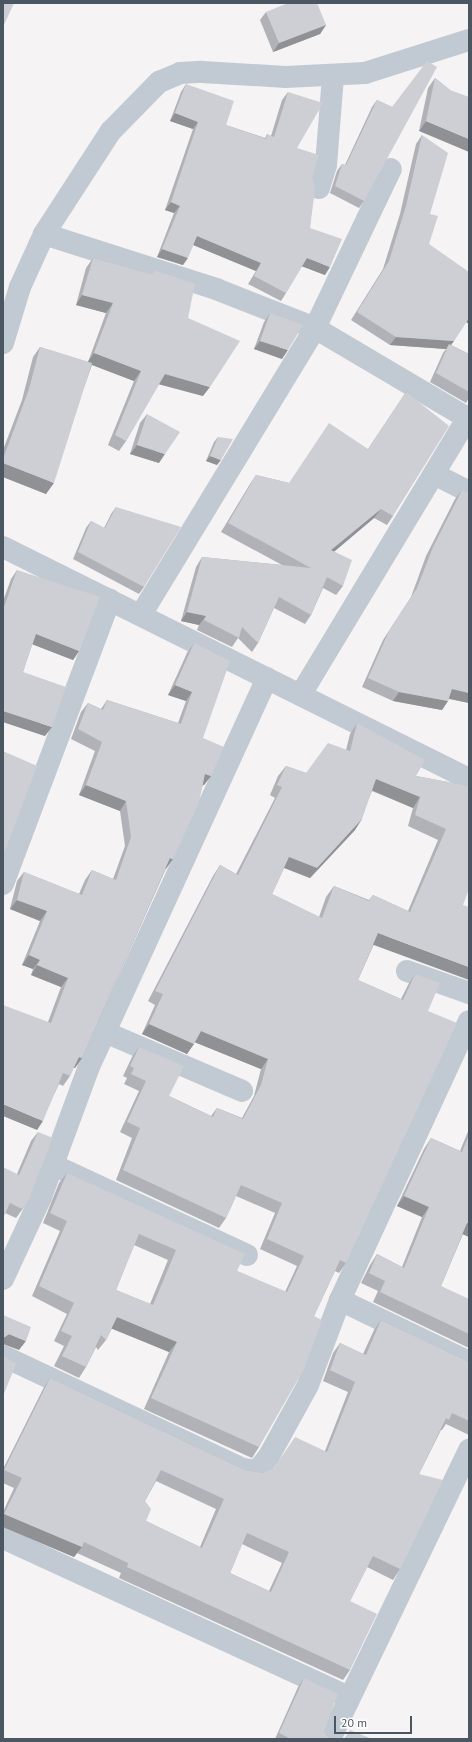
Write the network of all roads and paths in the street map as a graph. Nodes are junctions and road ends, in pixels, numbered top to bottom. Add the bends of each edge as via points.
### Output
1 (469, 40) edge
2 (333, 76) junction
3 (391, 169) dead end
4 (319, 188) dead end
5 (44, 234) junction
6 (315, 328) junction
7 (3, 343) edge
8 (468, 417) edge
9 (434, 474) junction
10 (469, 492) edge
11 (3, 547) edge
12 (110, 599) junction
13 (142, 613) junction
14 (266, 678) junction
15 (301, 694) junction
16 (469, 779) edge
17 (3, 884) edge
18 (407, 971) dead end
19 (469, 993) edge
20 (469, 1020) edge
21 (107, 1033) junction
22 (242, 1091) dead end
23 (51, 1164) junction
24 (247, 1255) dead end
25 (3, 1279) edge
26 (340, 1300) junction
27 (3, 1356) edge
28 (469, 1362) edge
29 (469, 1450) edge
30 (3, 1538) edge
31 (350, 1697) junction
32 (330, 1739) edge

1 - 2 street via 365,73
2 - 4 street via 326,164
2 - 5 street via 202,72 180,73 159,82 111,131
3 - 6 street
5 - 6 street via 216,289
5 - 7 street via 20,287
6 - 8 street
6 - 13 street
8 - 9 street
9 - 10 street
9 - 15 street
11 - 12 street
12 - 13 street
12 - 17 street
13 - 14 street
14 - 15 street
14 - 21 street
15 - 16 street
18 - 19 street
20 - 26 street
21 - 22 street
21 - 23 street via 88,1069
23 - 24 street
23 - 25 street via 41,1197
26 - 27 street via 308,1385 269,1456 257,1471 243,1470
26 - 28 street
29 - 31 street
30 - 31 street
31 - 32 street

